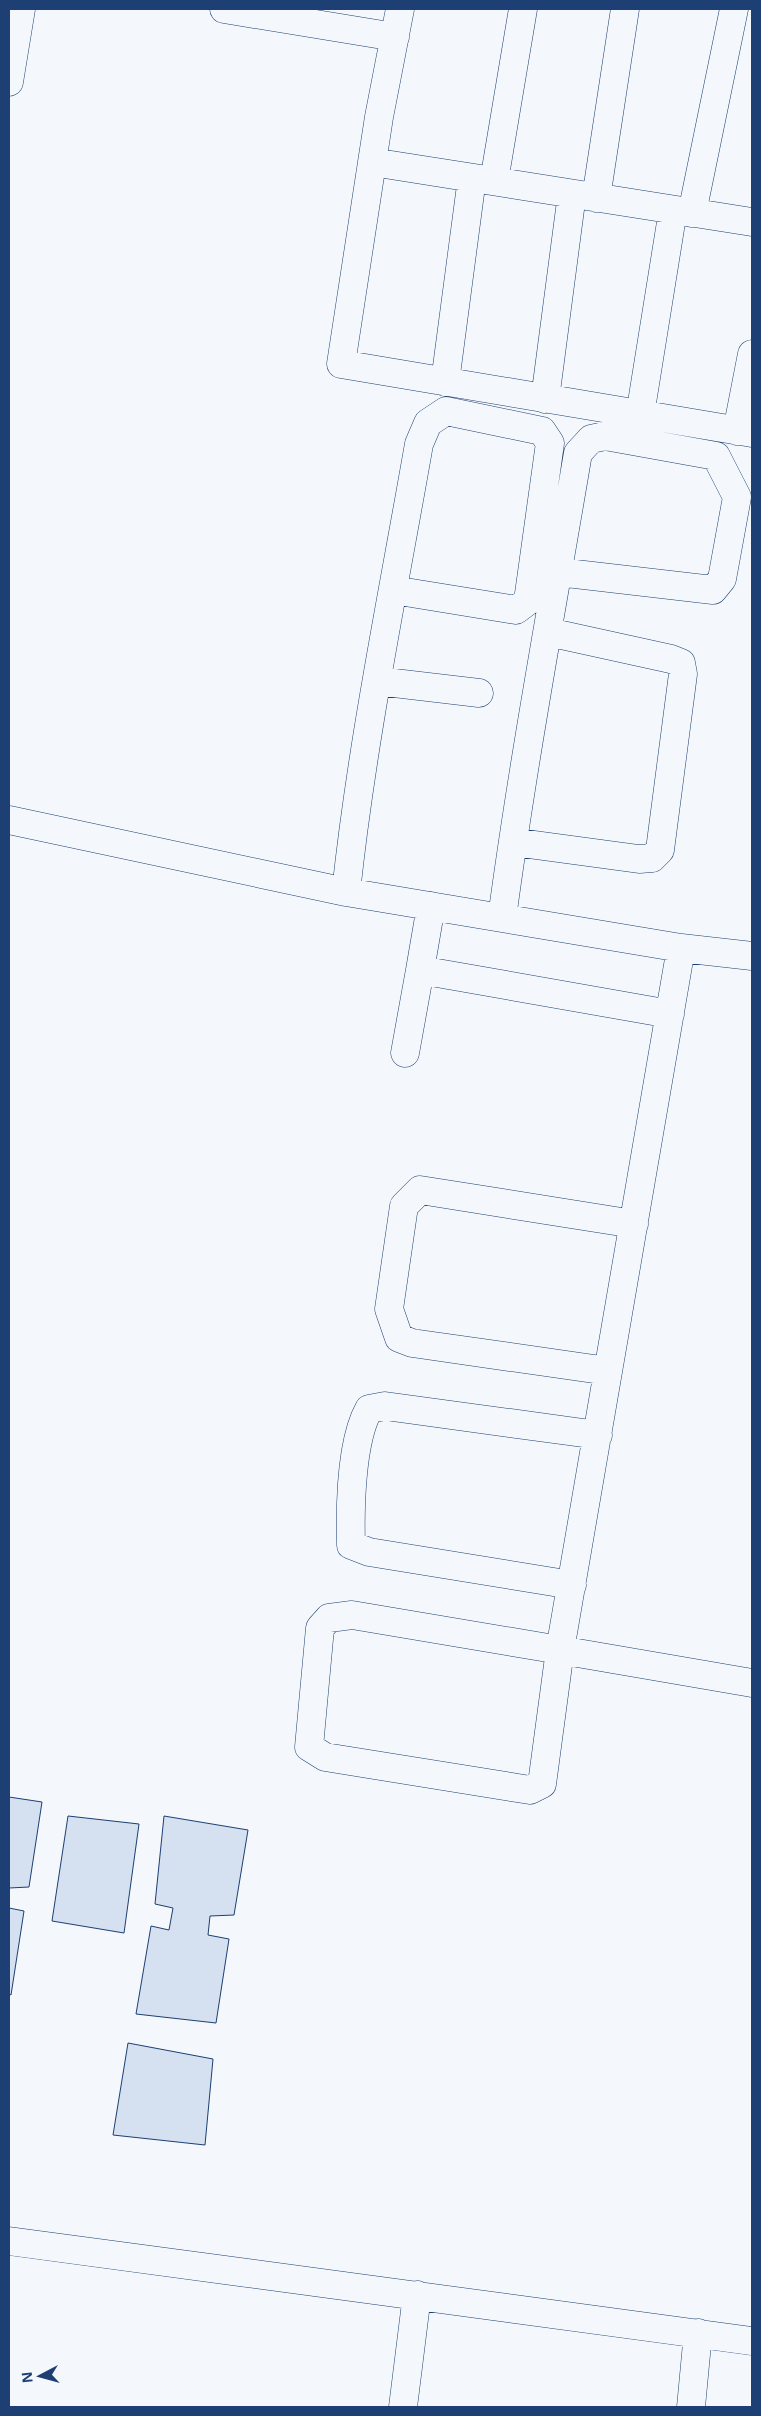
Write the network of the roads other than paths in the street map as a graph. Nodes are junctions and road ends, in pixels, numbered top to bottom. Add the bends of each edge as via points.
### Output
1 (21, 9) edge
2 (224, 9) edge
3 (400, 9) edge
4 (523, 9) edge
5 (625, 9) edge
6 (734, 9) edge
7 (395, 37) junction
8 (9, 82) edge
9 (372, 162) junction
10 (483, 180) junction
11 (584, 196) junction
12 (683, 211) junction
13 (752, 222) edge
14 (752, 354) edge
15 (445, 382) junction
16 (544, 399) junction
17 (640, 415) junction
18 (745, 432) edge
19 (558, 572) junction
20 (393, 590) junction
21 (548, 632) junction
22 (377, 681) junction
23 (479, 693) dead end
24 (9, 820) edge
25 (513, 842) junction
26 (346, 892) junction
27 (432, 906) junction
28 (502, 918) junction
29 (681, 948) junction
30 (752, 956) edge
31 (420, 970) junction
32 (670, 1014) junction
33 (405, 1053) dead end
34 (634, 1224) junction
35 (608, 1371) junction
36 (598, 1435) junction
37 (572, 1585) junction
38 (560, 1650) junction
39 (752, 1683) edge
40 (9, 2241) edge
41 (417, 2296) junction
42 (698, 2333) junction
43 (752, 2341) edge
44 (403, 2407) edge
45 (691, 2407) edge

1 - 8 street
2 - 7 street
3 - 7 street
4 - 10 street
5 - 11 street
6 - 12 street
7 - 9 street
9 - 10 street
9 - 15 street via 341,364
10 - 11 street
10 - 15 street
11 - 12 street
11 - 16 street
12 - 13 street
12 - 17 street
14 - 18 street
15 - 16 street
16 - 17 street
17 - 18 street
19 - 19 street via 578,452 591,439 605,436 716,456 737,497 722,579 712,590
19 - 21 street
20 - 20 street via 418,444 428,422 446,411 542,431 550,443 528,601 516,610
20 - 22 street
21 - 25 street
21 - 25 street via 671,658 680,663 683,674 660,850 652,858 639,859
22 - 23 street
22 - 26 street
24 - 26 street
25 - 28 street
26 - 27 street
27 - 28 street
27 - 31 street
28 - 29 street
29 - 30 street
29 - 32 street
31 - 32 street
31 - 33 street
32 - 34 street
34 - 35 street
34 - 35 street via 420,1190 404,1206 389,1309 399,1338 412,1343
35 - 36 street
36 - 37 street
36 - 37 street via 385,1406 369,1409 361,1423 350,1508 351,1545 369,1552
37 - 38 street
38 - 38 street via 352,1615 329,1618 320,1628 309,1747 325,1757 530,1790 542,1784
38 - 39 street
40 - 41 street
41 - 42 street
41 - 44 street
42 - 43 street
42 - 45 street

